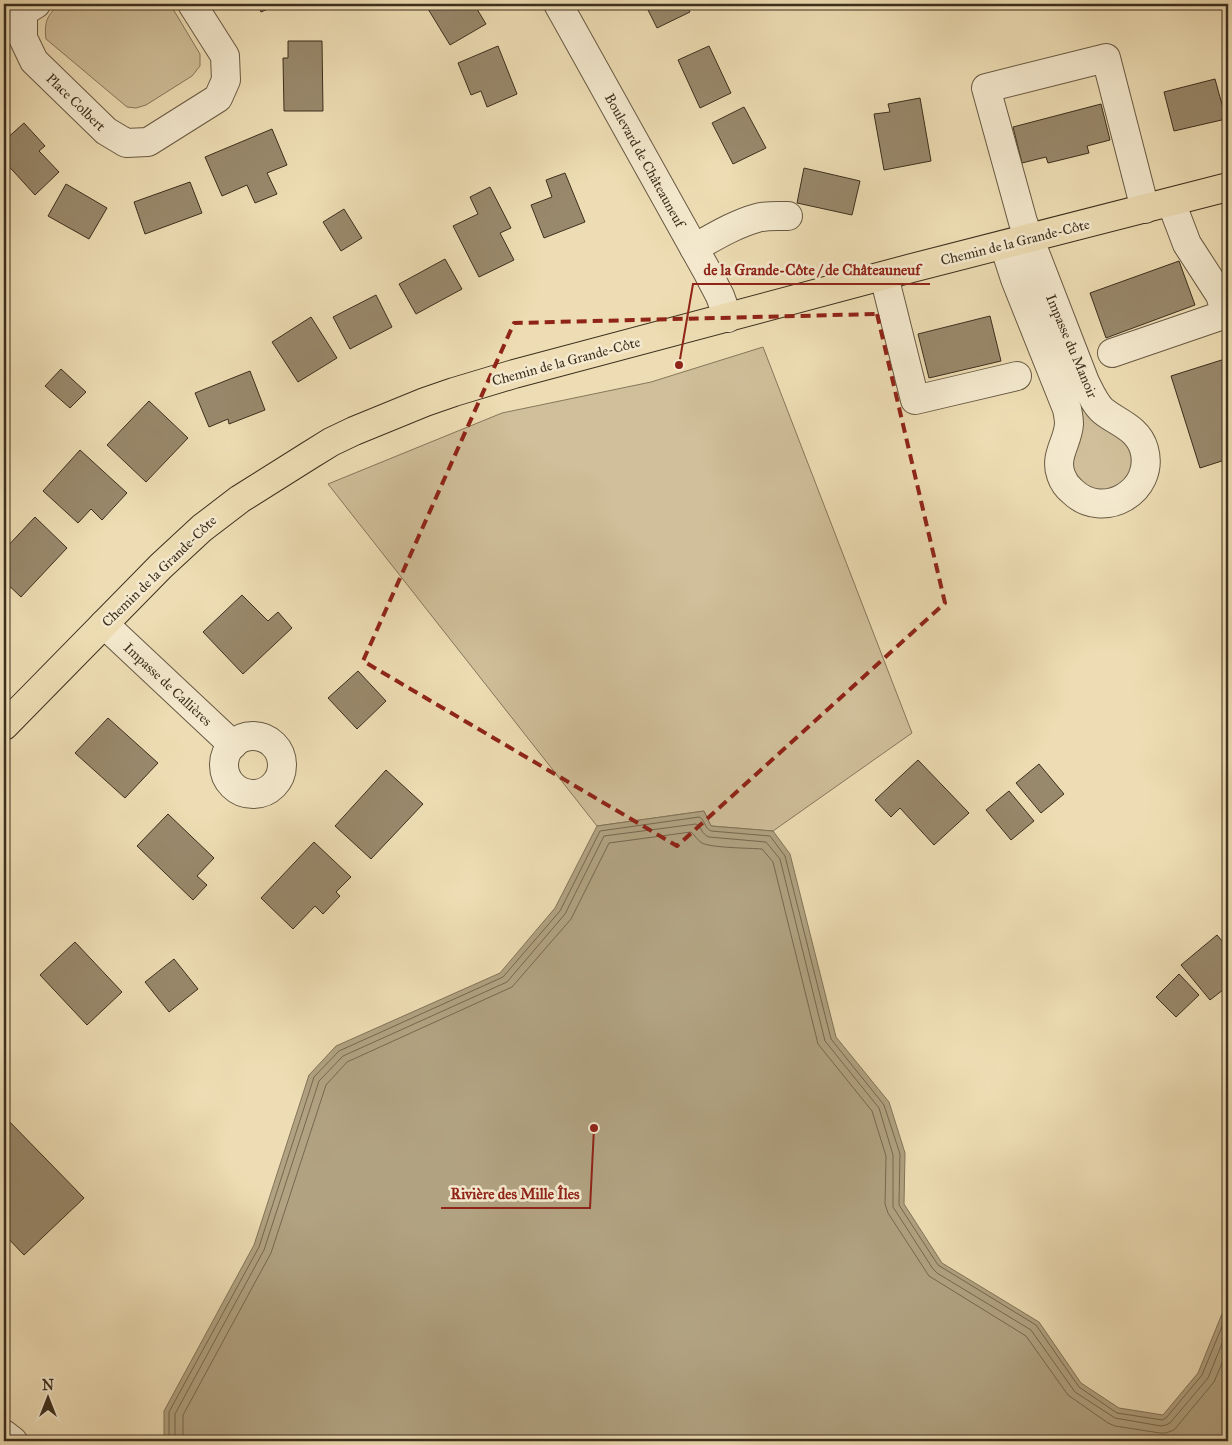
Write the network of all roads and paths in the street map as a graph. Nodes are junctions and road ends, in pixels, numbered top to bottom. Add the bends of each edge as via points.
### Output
1 (36, 4) edge
2 (192, 4) edge
3 (558, 4) edge
4 (1228, 187) edge
5 (1158, 205) junction
6 (788, 216) dead end
7 (1030, 238) junction
8 (1004, 245) junction
9 (694, 248) junction
10 (884, 276) junction
11 (1227, 315) edge
12 (728, 318) junction
13 (1112, 352) dead end
14 (1017, 376) dead end
15 (104, 624) junction
16 (4, 726) edge
17 (233, 745) dead end
18 (4, 1434) edge
19 (13, 1441) edge

1 - 2 street, Place Colbert via 23,12 23,38 34,61 106,132 126,143 148,142 218,98 226,80 225,56
3 - 9 street, Boulevard de Châteauneuf
4 - 5 main road, Chemin de la Grande-Côte
5 - 7 main road, Chemin de la Grande-Côte
5 - 7 street, Impasse du Manoir via 1106,58 986,88
5 - 11 street via 1220,295
6 - 9 street via 757,218
7 - 8 main road, Chemin de la Grande-Côte
7 - 8 street, Impasse du Manoir via 1091,395 1102,410 1134,431 1145,450 1146,462 1140,482 1133,491 1115,502 1104,504 1084,500 1068,487 1061,476 1060,455 1069,417
8 - 10 main road, Chemin de la Grande-Côte
9 - 12 street, Boulevard de Châteauneuf
10 - 12 main road, Chemin de la Grande-Côte
10 - 14 street via 915,400
11 - 13 street
12 - 15 main road, Chemin de la Grande-Côte via 454,392 392,414 331,442 263,483 207,523
15 - 16 main road, Chemin de la Grande-Côte
15 - 17 street, Impasse de Callières
18 - 19 street

